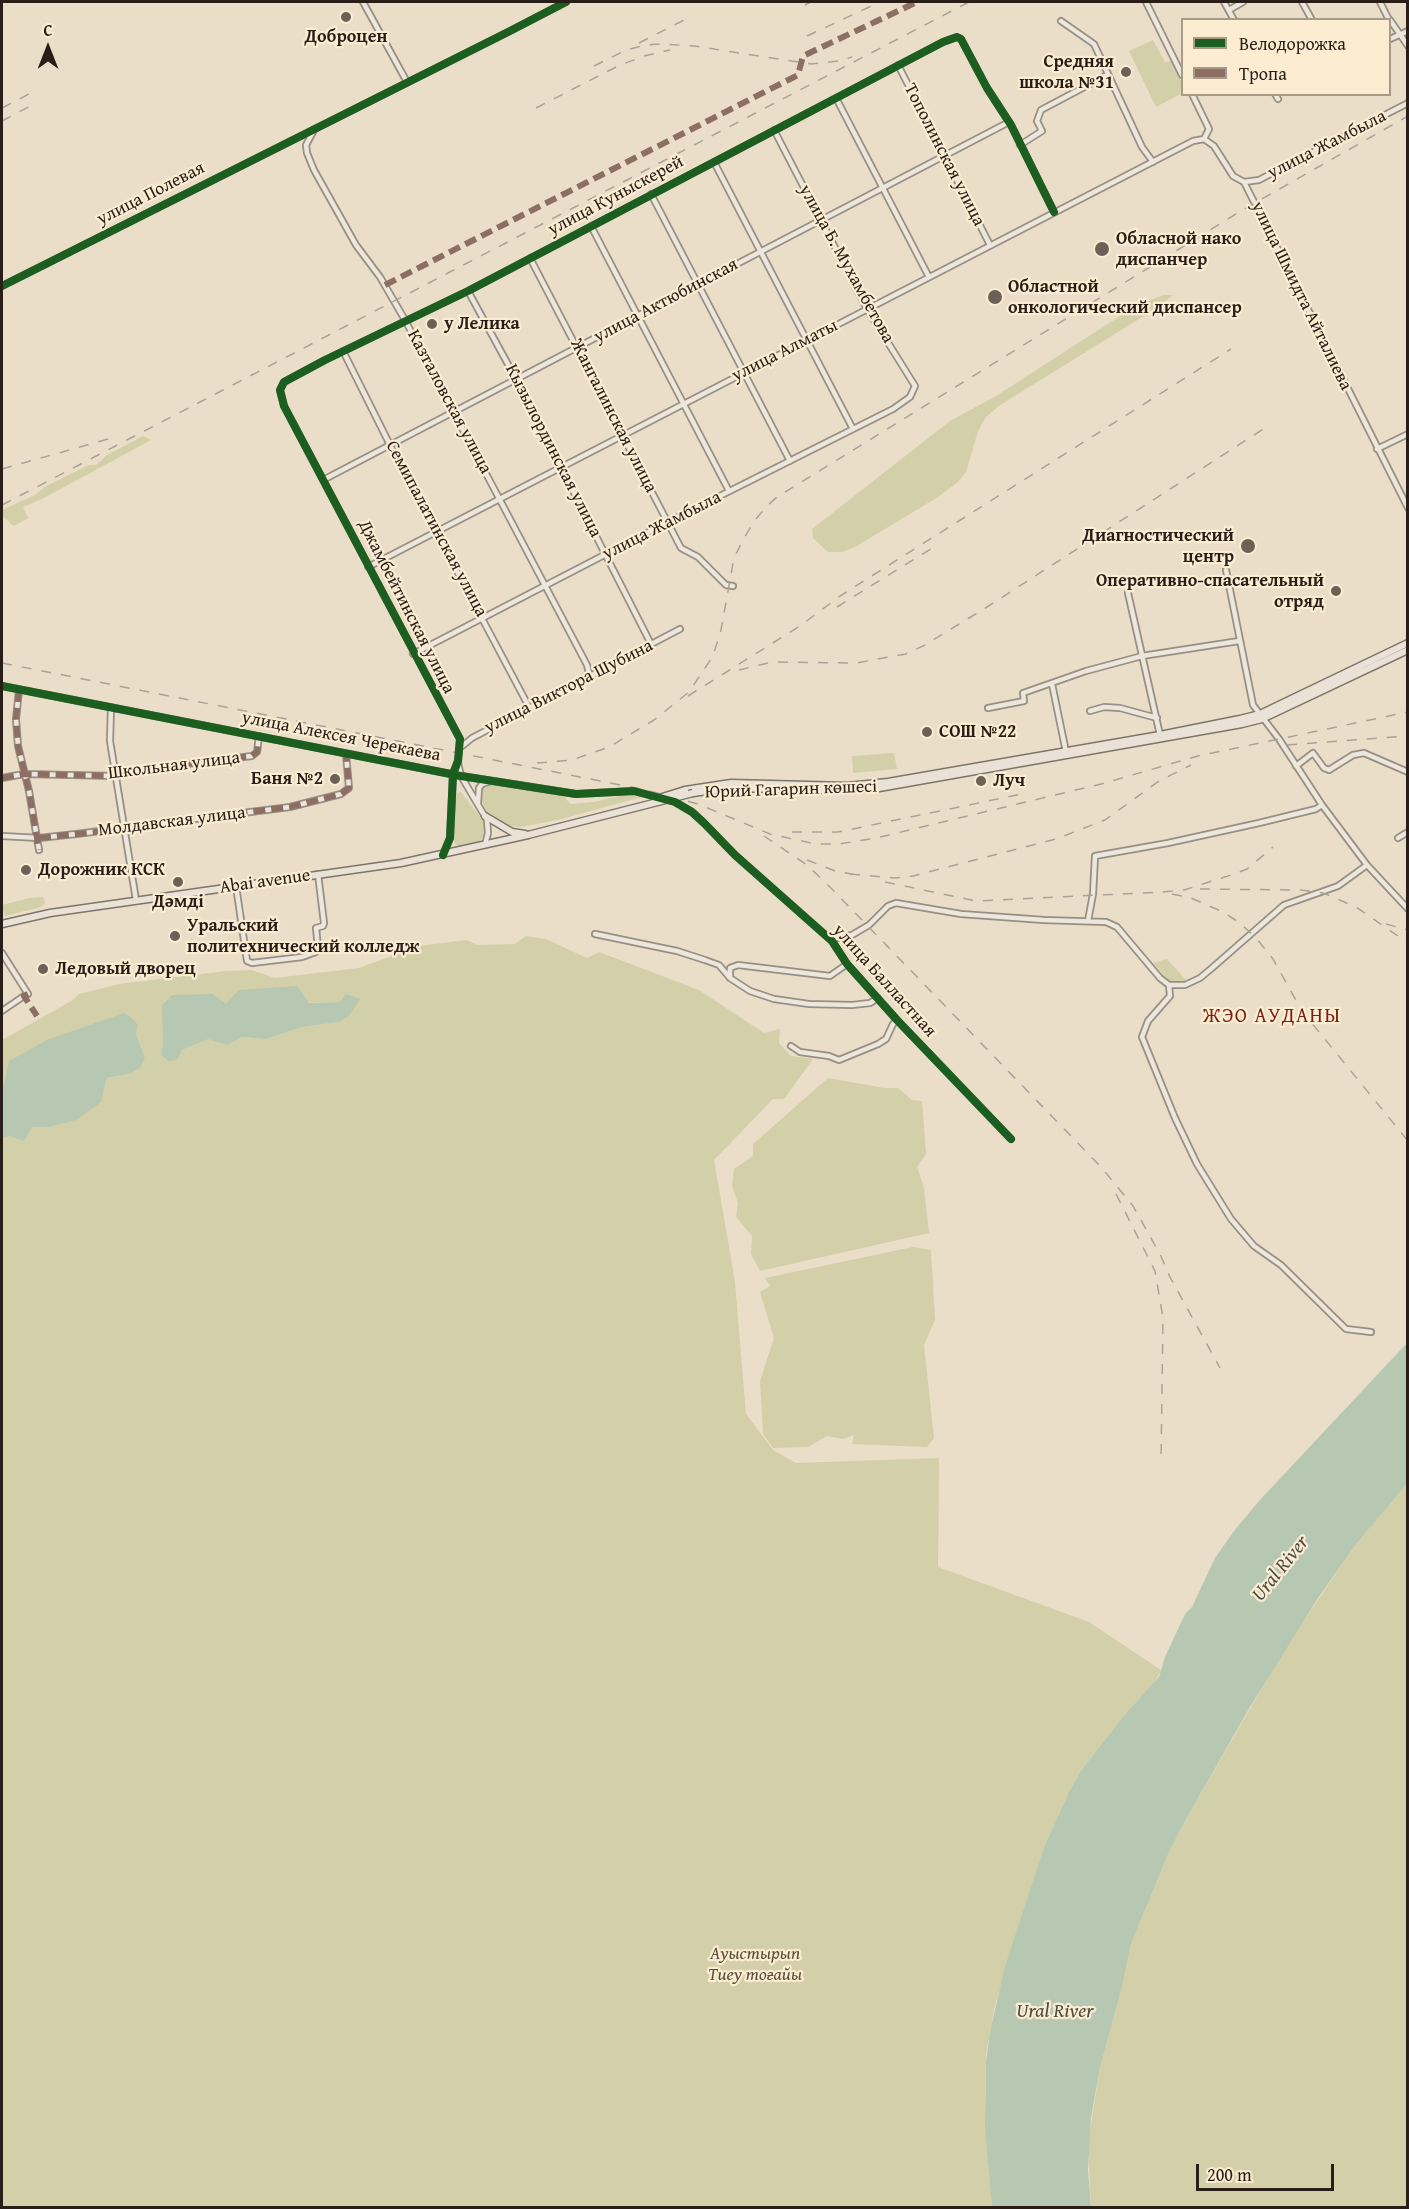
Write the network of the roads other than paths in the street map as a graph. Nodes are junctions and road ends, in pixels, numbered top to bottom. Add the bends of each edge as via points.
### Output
1 (363, 2) edge
2 (566, 2) edge
3 (1146, 2) edge
4 (1224, 2) edge
5 (1243, 2) edge
6 (1302, 2) edge
7 (1380, 2) edge
8 (1229, 10) junction
9 (1233, 18) edge
10 (1311, 18) edge
11 (1388, 18) edge
12 (1061, 21) dead end
13 (1391, 23) edge
14 (1407, 31) edge
15 (1400, 35) junction
16 (1391, 38) edge
17 (1407, 46) edge
18 (898, 65) junction
19 (1181, 73) edge
20 (1107, 75) junction
21 (407, 82) junction
22 (1193, 96) edge
23 (836, 98) junction
24 (1407, 103) edge
25 (1009, 122) junction
26 (314, 130) junction
27 (774, 130) junction
28 (1203, 139) junction
29 (1020, 145) junction
30 (943, 156) junction
31 (714, 162) junction
32 (1153, 162) junction
33 (1244, 182) junction
34 (882, 188) junction
35 (651, 194) junction
36 (1054, 212) junction
37 (821, 220) junction
38 (591, 226) junction
39 (990, 245) junction
40 (759, 252) junction
41 (530, 258) junction
42 (929, 277) junction
43 (698, 285) junction
44 (2, 286) edge
45 (468, 291) junction
46 (867, 309) junction
47 (637, 316) junction
48 (405, 320) junction
49 (806, 340) junction
50 (578, 347) junction
51 (344, 351) junction
52 (744, 372) junction
53 (516, 380) junction
54 (284, 382) joint
55 (910, 397) joint
56 (684, 403) junction
57 (453, 412) junction
58 (853, 429) junction
59 (622, 434) junction
60 (1407, 434) edge
61 (390, 445) junction
62 (1377, 449) junction
63 (790, 461) junction
64 (561, 466) junction
65 (323, 480) junction
66 (729, 491) junction
67 (500, 498) junction
68 (1407, 508) edge
69 (668, 522) junction
70 (437, 531) junction
71 (606, 554) junction
72 (368, 567) junction
73 (1226, 570) dead end
74 (545, 586) junction
75 (733, 586) dead end
76 (1128, 593) dead end
77 (484, 618) junction
78 (680, 629) dead end
79 (1239, 641) junction
80 (1407, 643) edge
81 (651, 644) junction
82 (1407, 650) edge
83 (413, 654) junction
84 (1142, 656) junction
85 (586, 679) junction
86 (1052, 684) junction
87 (2, 686) edge
88 (19, 690) junction
89 (111, 707) junction
90 (529, 707) junction
91 (988, 708) dead end
92 (1090, 711) dead end
93 (1261, 716) junction
94 (1156, 718) junction
95 (1161, 735) junction
96 (258, 736) junction
97 (460, 748) junction
98 (1066, 753) junction
99 (346, 754) junction
100 (458, 761) junction
101 (1296, 766) junction
102 (1407, 772) edge
103 (24, 774) junction
104 (453, 774) junction
105 (116, 776) junction
106 (461, 776) junction
107 (2, 778) edge
108 (492, 780) junction
109 (675, 802) joint
110 (1322, 805) junction
111 (478, 806) junction
112 (485, 816) junction
113 (124, 829) junction
114 (1407, 832) edge
115 (528, 835) junction
116 (2, 836) edge
117 (39, 838) junction
118 (1398, 838) dead end
119 (485, 845) junction
120 (39, 850) dead end
121 (443, 855) junction
122 (1367, 866) junction
123 (318, 874) junction
124 (236, 886) junction
125 (136, 900) junction
126 (1407, 909) edge
127 (1088, 921) junction
128 (2, 924) edge
129 (818, 928) junction
130 (595, 934) dead end
131 (2, 952) edge
132 (848, 964) junction
133 (730, 978) junction
134 (1169, 985) junction
135 (878, 998) junction
136 (2, 1011) edge
137 (897, 1020) junction
138 (791, 1046) dead end
139 (1011, 1139) dead end
140 (1371, 1332) dead end

1 - 21 street
2 - 21 street
3 - 19 street
4 - 8 street
5 - 8 street
6 - 10 street
7 - 11 street
8 - 9 street
12 - 20 street via 1094,44
13 - 15 street
14 - 15 street
15 - 16 street
15 - 17 street
18 - 23 street, улица Куныскерей
18 - 25 street, улица Куныскерей via 943,42 961,39
18 - 30 street, Тополинская улица
20 - 29 street via 1041,110 1037,120 1042,131
20 - 32 street
21 - 26 street, улица Полевая
22 - 28 street via 1209,129
23 - 27 street, улица Куныскерей
23 - 34 street
24 - 33 street, улица Жамбыла via 1259,180
25 - 29 street
25 - 30 street, улица Актюбинская
26 - 44 street, улица Полевая
26 - 48 street, Казталовская улица via 306,145 314,170
27 - 31 street, улица Куныскерей
27 - 37 street, улица Б. Мухамбетова
28 - 32 street, улица Алматы
28 - 33 street, улица Шмидта Айталиева via 1214,146 1233,176
29 - 36 street
30 - 34 street, улица Актюбинская
30 - 39 street, Тополинская улица
31 - 35 street, улица Куныскерей
31 - 40 street
32 - 36 street, улица Алматы
33 - 62 street, улица Шмидта Айталиева
34 - 37 street, улица Актюбинская
34 - 42 street
35 - 38 street, улица Куныскерей
35 - 43 street
36 - 39 street, улица Алматы
37 - 40 street, улица Актюбинская
37 - 46 street, улица Б. Мухамбетова
38 - 41 street, улица Куныскерей
38 - 47 street
39 - 42 street, улица Алматы
40 - 43 street, улица Актюбинская
40 - 49 street
41 - 45 street, улица Куныскерей
41 - 50 street, Жангалинская улица
42 - 46 street, улица Алматы
43 - 47 street, улица Актюбинская
43 - 52 street
45 - 48 street, улица Куныскерей
45 - 53 street, Кызылординская улица
46 - 49 street, улица Алматы
46 - 55 street, улица Б. Мухамбетова via 915,386
47 - 50 street, улица Актюбинская
47 - 56 street
48 - 51 street, улица Куныскерей
48 - 57 street, Казталовская улица
49 - 52 street, улица Алматы
49 - 58 street
50 - 53 street, улица Актюбинская
50 - 59 street, Жангалинская улица
51 - 54 street, улица Куныскерей
51 - 61 street, Семипалатинская улица
52 - 56 street, улица Алматы
52 - 63 street
53 - 57 street, улица Актюбинская
53 - 64 street, Кызылординская улица
54 - 65 street, Джамбейтинская улица via 280,386 281,399
55 - 58 street, улица Жамбыла
56 - 59 street, улица Алматы
56 - 66 street
57 - 61 street, улица Актюбинская
57 - 67 street, Казталовская улица
58 - 63 street, улица Жамбыла
59 - 64 street, улица Алматы
59 - 69 street, Жангалинская улица
60 - 62 street
61 - 65 street, улица Актюбинская
61 - 70 street, Семипалатинская улица
62 - 68 street, улица Шмидта Айталиева
63 - 66 street, улица Жамбыла
64 - 67 street, улица Алматы
64 - 71 street, Кызылординская улица
65 - 72 street, Джамбейтинская улица
66 - 69 street, улица Жамбыла
67 - 70 street, улица Алматы
67 - 74 street, Казталовская улица
69 - 71 street, улица Жамбыла
69 - 75 street, Жангалинская улица via 681,548 698,557 726,585
70 - 72 street, улица Алматы
70 - 77 street, Семипалатинская улица
71 - 74 street, улица Жамбыла
71 - 81 street, Кызылординская улица
72 - 83 street, Джамбейтинская улица
73 - 79 street
74 - 77 street, улица Жамбыла
74 - 85 street, Казталовская улица via 587,666
76 - 84 street
77 - 83 street, улица Жамбыла
77 - 90 street, Семипалатинская улица
78 - 81 street, улица Виктора Шубина
79 - 84 street
79 - 93 street via 1253,705
80 - 93 main road, Юрий Гагарин көшесі
81 - 85 street, улица Виктора Шубина
82 - 93 main road, Юрий Гагарин көшесі
83 - 97 street, Джамбейтинская улица via 456,732
84 - 86 street
84 - 94 street
85 - 90 street, улица Виктора Шубина
86 - 91 street via 1023,693 1024,701
86 - 98 street
87 - 88 street, улица Алексея Черекаева
88 - 89 street, улица Алексея Черекаева
88 - 103 street via 16,719
89 - 96 street, улица Алексея Черекаева
89 - 105 street via 110,741
90 - 97 street, улица Виктора Шубина
92 - 94 street via 1120,708
93 - 95 main road, Юрий Гагарин көшесі
93 - 98 main road, Юрий Гагарин көшесі
93 - 101 street
94 - 95 street
95 - 98 main road, Юрий Гагарин көшесі
96 - 99 street, улица Алексея Черекаева
96 - 105 street, Школьная улица via 257,752 252,756
97 - 100 street, Джамбейтинская улица
98 - 115 main road, Юрий Гагарин көшесі, bridge via 863,790 729,788 693,793
98 - 115 main road, Юрий Гагарин көшесі, bridge via 863,785 730,783 685,790
99 - 104 street, улица Алексея Черекаева
99 - 113 street, Молдавская улица via 349,788 341,794 290,807
100 - 104 street, Джамбейтинская улица
100 - 106 street
101 - 102 street via 1313,753 1329,770 1353,755 1364,753
101 - 110 street
103 - 105 street, Школьная улица
103 - 107 street, Школьная улица
103 - 117 street
104 - 106 street, улица Алексея Черекаева
104 - 121 street, Джамбейтинская улица via 450,838
105 - 113 street
106 - 108 street, улица Алексея Черекаева
106 - 111 street
108 - 109 street, улица Алексея Черекаева via 576,794 634,791
108 - 111 street via 479,788
109 - 129 street, улица Балластная via 692,812
110 - 122 street
110 - 127 street via 1259,823 1095,856
111 - 112 street
112 - 115 main road via 512,832
112 - 119 street
113 - 117 street, Молдавская улица
113 - 125 street
114 - 118 street
115 - 119 main road, Abai avenue
116 - 117 street, Молдавская улица
117 - 120 street
119 - 121 main road, Abai avenue
121 - 123 main road, Abai avenue
122 - 126 street
122 - 134 street via 1338,886 1284,905 1191,983
123 - 124 main road, Abai avenue
123 - 124 street via 324,922 316,928 316,952 302,957 247,962
124 - 125 main road, Abai avenue
125 - 128 main road, Abai avenue
127 - 129 street via 961,914 896,903 852,935 837,938
127 - 134 street via 1117,927
129 - 132 street, улица Балластная
130 - 133 street via 677,951 719,966
131 - 136 street via 26,995
132 - 133 street via 830,976 738,965 730,969
132 - 135 street, улица Балластная
133 - 135 street via 750,991 794,1002 852,1005
134 - 140 street via 1170,996 1148,1021 1142,1037 1197,1164 1231,1219 1254,1246 1281,1264 1346,1329
135 - 137 street, улица Балластная
137 - 138 street via 886,1039 839,1060 800,1052
137 - 139 street, улица Балластная

